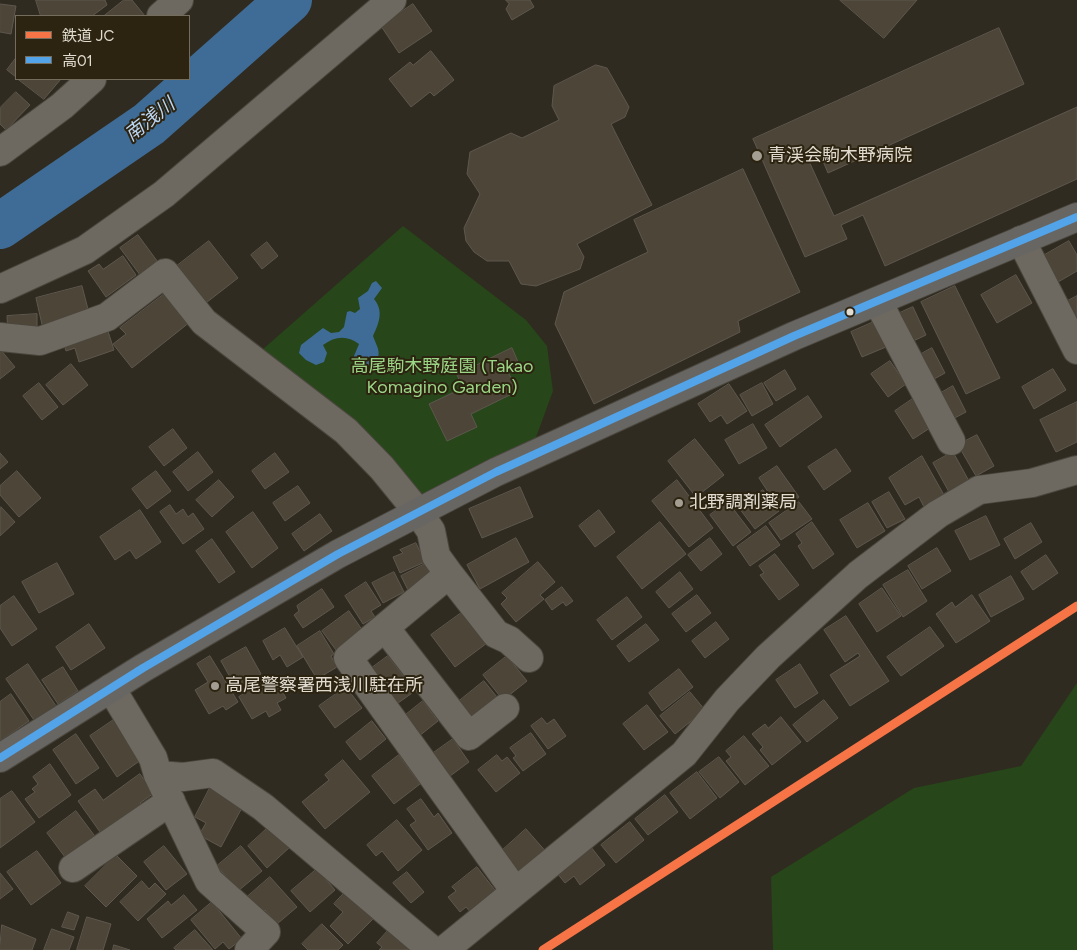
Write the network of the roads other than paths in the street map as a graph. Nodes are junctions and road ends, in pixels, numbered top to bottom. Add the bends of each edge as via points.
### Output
1 (179, 0) edge
2 (392, 0) edge
3 (162, 15) edge
4 (91, 80) edge
5 (0, 152) edge
6 (1077, 217) edge
7 (1021, 240) junction
8 (0, 289) edge
9 (878, 302) junction
10 (0, 337) edge
11 (1077, 350) edge
12 (951, 441) dead end
13 (1077, 470) edge
14 (418, 512) junction
15 (449, 574) junction
16 (386, 629) junction
17 (529, 658) dead end
18 (111, 688) junction
19 (505, 708) dead end
20 (0, 758) edge
21 (158, 775) junction
22 (171, 801) junction
23 (73, 868) dead end
24 (515, 892) junction
25 (250, 950) edge
26 (432, 950) edge
27 (444, 950) edge

1 - 3 street
2 - 8 street via 164,194 85,250
4 - 5 street
6 - 7 main road
7 - 9 main road
7 - 11 street
9 - 12 street
9 - 14 main road via 794,336 496,472
10 - 14 street via 40,341 107,317 165,273 204,322 346,431 377,462
13 - 24 street via 1032,483 979,490 938,514 858,575 768,656 684,754
14 - 15 street via 431,531 436,556
14 - 18 main road via 338,554
15 - 16 street
15 - 17 street via 496,634
16 - 19 street via 469,736
16 - 24 street via 348,658
18 - 20 main road
18 - 21 street via 153,758
21 - 22 street
21 - 26 street via 183,777 213,773 263,807
22 - 23 street
22 - 25 street via 209,881 266,932
24 - 27 street

